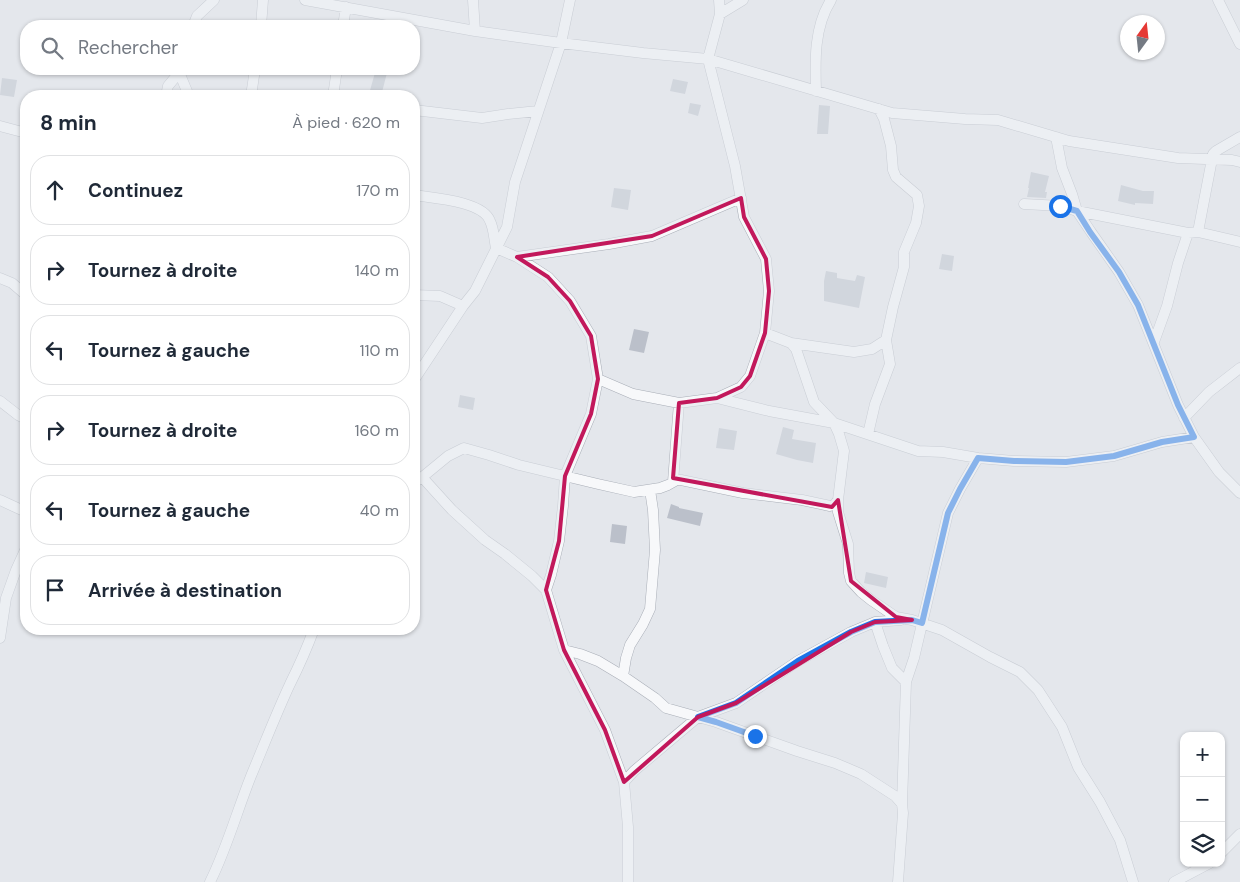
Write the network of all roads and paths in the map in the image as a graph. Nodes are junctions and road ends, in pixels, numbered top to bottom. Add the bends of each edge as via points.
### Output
1 (214, 0) edge
2 (263, 0) edge
3 (304, 0) edge
4 (472, 0) edge
5 (570, 0) edge
6 (719, 0) edge
7 (743, 0) edge
8 (831, 0) edge
9 (1218, 0) edge
10 (346, 8) junction
11 (720, 14) junction
12 (195, 20) edge
13 (261, 20) edge
14 (344, 20) edge
15 (413, 20) edge
16 (420, 21) edge
17 (475, 31) junction
18 (561, 43) junction
19 (1240, 44) edge
20 (708, 59) junction
21 (177, 75) edge
22 (183, 75) edge
23 (254, 75) edge
24 (336, 75) edge
25 (167, 90) edge
26 (187, 90) edge
27 (252, 90) edge
28 (334, 90) edge
29 (816, 91) junction
30 (879, 109) junction
31 (420, 111) edge
32 (538, 112) junction
33 (0, 126) edge
34 (20, 131) edge
35 (1056, 137) junction
36 (1240, 137) edge
37 (1211, 160) junction
38 (1240, 162) edge
39 (420, 196) edge
40 (741, 198) junction
41 (1024, 204) dead end
42 (1077, 211) junction
43 (1193, 232) junction
44 (1240, 242) edge
45 (496, 248) junction
46 (517, 257) junction
47 (0, 278) edge
48 (20, 290) edge
49 (420, 294) edge
50 (463, 306) junction
51 (765, 333) junction
52 (886, 340) junction
53 (1154, 342) junction
54 (791, 343) junction
55 (1240, 368) edge
56 (420, 371) edge
57 (598, 380) junction
58 (718, 398) junction
59 (0, 401) edge
60 (679, 403) junction
61 (20, 416) edge
62 (1184, 418) junction
63 (834, 423) junction
64 (868, 434) junction
65 (1194, 437) junction
66 (978, 458) junction
67 (565, 476) junction
68 (420, 478) edge
69 (420, 482) edge
70 (673, 482) junction
71 (650, 490) junction
72 (1240, 493) edge
73 (0, 500) edge
74 (838, 500) junction
75 (20, 509) edge
76 (20, 561) edge
77 (546, 590) junction
78 (875, 622) junction
79 (917, 622) junction
80 (312, 635) edge
81 (0, 638) edge
82 (564, 650) junction
83 (623, 676) junction
84 (906, 682) junction
85 (698, 717) junction
86 (624, 782) junction
87 (902, 804) junction
88 (1240, 834) edge
89 (1225, 849) edge
90 (1202, 867) edge
91 (210, 882) edge
92 (628, 882) edge
93 (898, 882) edge
94 (1133, 882) edge
95 (1174, 882) edge

1 - 12 street
2 - 13 street
3 - 10 street
4 - 17 street
5 - 18 street
6 - 11 street
7 - 11 street
8 - 29 street via 818,33
9 - 19 street
10 - 14 street
10 - 15 street
11 - 20 street
16 - 17 street
17 - 18 street
18 - 20 street
18 - 32 street
20 - 29 street
20 - 40 street
21 - 25 street
22 - 26 street
23 - 27 street
24 - 28 street
29 - 30 street
30 - 35 street via 892,113 998,120
30 - 52 street via 891,146 896,178 917,194 919,206 904,252 904,267
31 - 32 street via 482,118
32 - 45 street via 515,182 507,226
33 - 34 street
35 - 37 street via 1163,156
35 - 42 street via 1062,168
36 - 37 street via 1216,151
37 - 38 street
37 - 43 street
39 - 45 street via 465,204 484,212 490,219
40 - 46 street via 652,236
40 - 51 street via 744,218 766,259 769,291
41 - 42 street via 1060,206
42 - 43 street
42 - 53 street via 1119,272
43 - 44 street
43 - 53 street via 1178,263 1168,306
45 - 46 street
45 - 50 street via 475,291
46 - 57 street via 548,277 570,301 591,336
47 - 48 street
49 - 50 street via 440,296
50 - 56 street
51 - 54 street
51 - 58 street via 750,376 741,387
52 - 54 street via 872,349 854,352
52 - 64 street via 890,364
53 - 62 street
54 - 63 street via 814,402
55 - 62 street via 1209,392
57 - 60 street via 633,394
57 - 67 street via 591,414
58 - 60 street
58 - 63 street
59 - 61 street
60 - 70 street
62 - 65 street
63 - 64 street
63 - 74 street via 844,451
64 - 66 street via 918,451
65 - 66 street via 1162,442 1114,456 1066,462
65 - 72 street via 1219,472
66 - 79 street via 948,513
67 - 68 street via 464,448 448,456
67 - 71 street via 634,492
67 - 77 street via 560,541
69 - 77 street
70 - 71 street
70 - 74 street via 681,480 830,506
71 - 83 street via 655,550 650,609 630,645
73 - 75 street
74 - 79 street via 838,512 848,544 851,581 896,617
76 - 81 street via 6,598
77 - 82 street
78 - 79 street
78 - 84 street via 892,668
78 - 85 street via 798,661 736,703
79 - 84 street via 914,658
79 - 94 street via 942,630 1020,672 1038,690 1062,727 1078,767 1120,840
80 - 91 street
82 - 83 street via 598,661
82 - 86 street via 605,730
83 - 85 street via 666,708
84 - 87 street
85 - 86 street
85 - 87 street via 844,766 873,781
86 - 92 street
87 - 93 street
88 - 89 street
90 - 95 street

